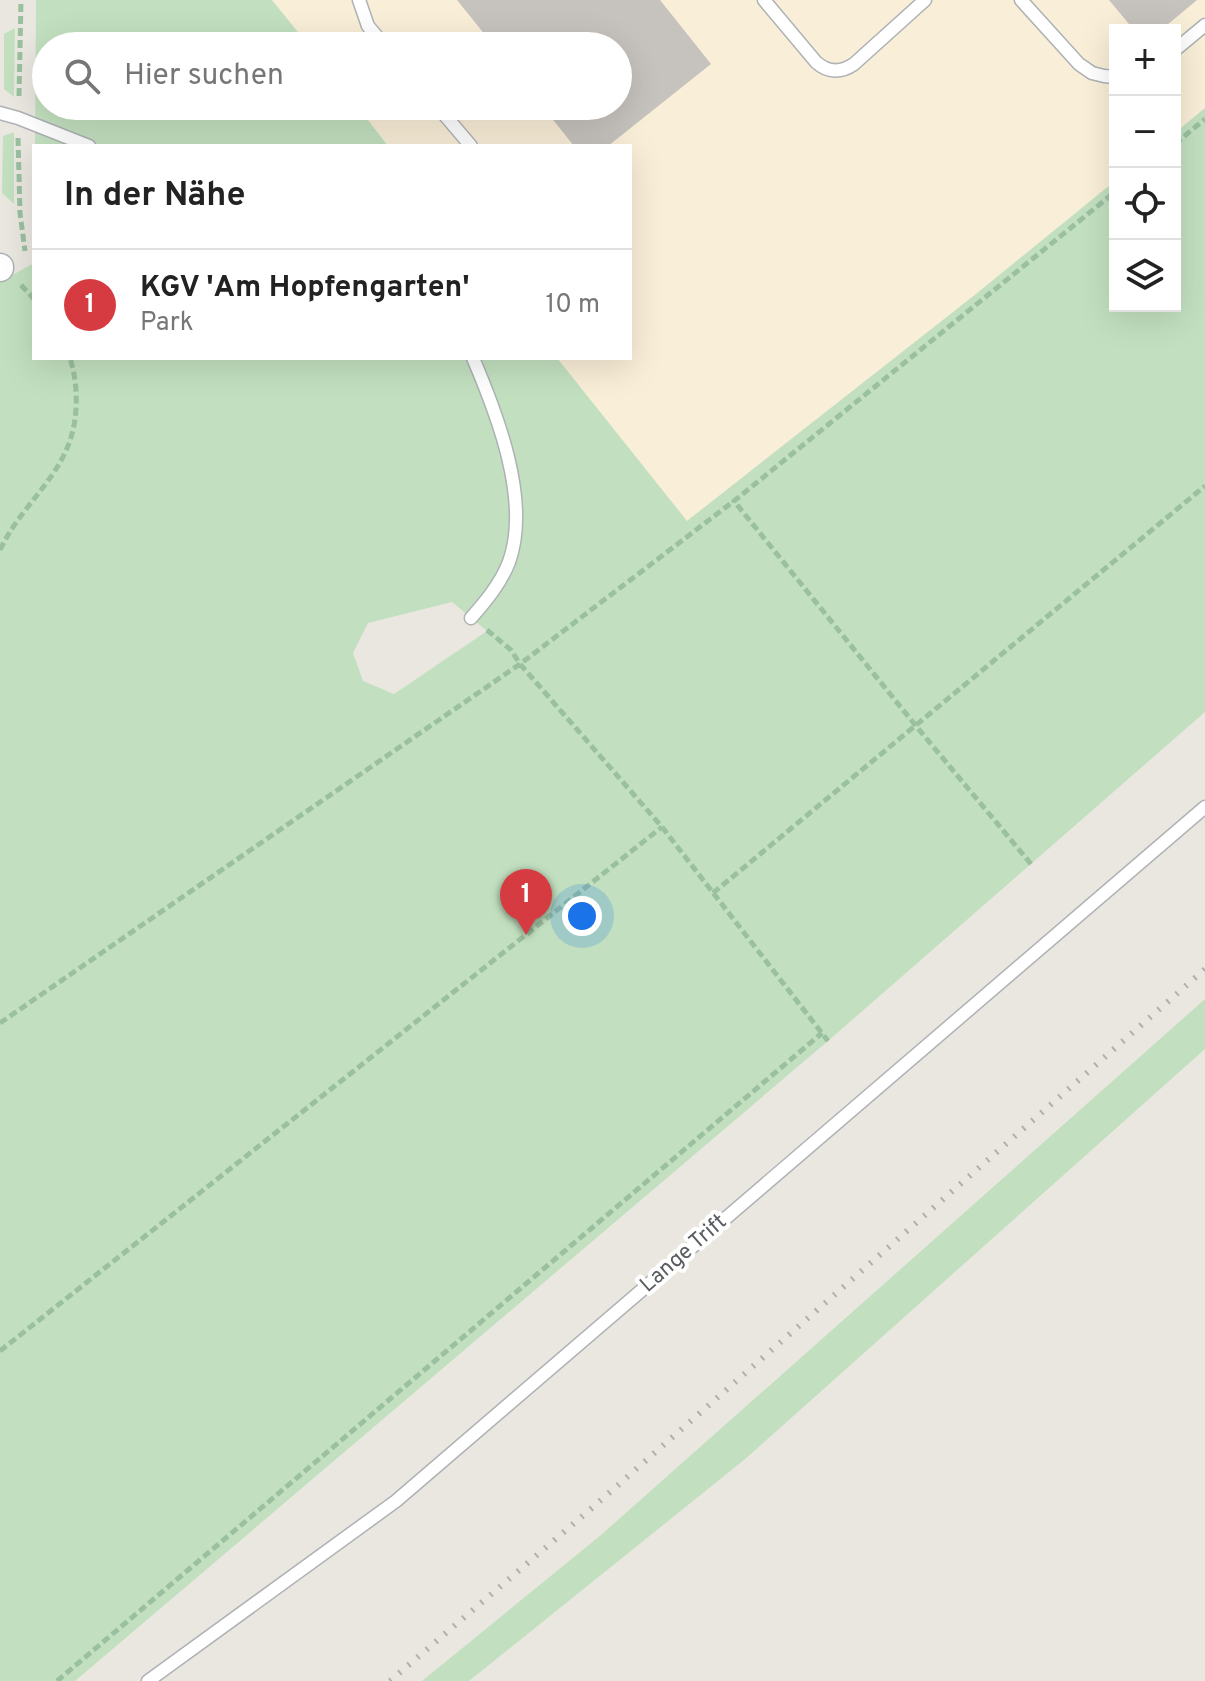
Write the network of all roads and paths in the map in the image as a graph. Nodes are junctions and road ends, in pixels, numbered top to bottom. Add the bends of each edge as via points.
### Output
1 (359, 0) edge
2 (764, 0) edge
3 (1021, 0) edge
4 (922, 1) edge
5 (1205, 25) edge
6 (373, 32) edge
7 (1181, 45) edge
8 (1109, 76) edge
9 (0, 113) edge
10 (1205, 119) edge
11 (449, 120) edge
12 (1181, 139) edge
13 (84, 144) edge
14 (469, 144) edge
15 (1109, 197) edge
16 (70, 360) edge
17 (474, 360) edge
18 (1205, 486) edge
19 (734, 501) junction
20 (0, 550) edge
21 (471, 618) joint
22 (520, 664) junction
23 (916, 726) junction
24 (1205, 807) edge
25 (662, 827) junction
26 (1031, 864) dead end
27 (713, 893) junction
28 (0, 1023) edge
29 (822, 1033) junction
30 (828, 1041) dead end
31 (0, 1351) edge
32 (57, 1681) edge
33 (148, 1681) edge

1 - 6 lane
2 - 4 lane via 823,69 837,71 854,64
3 - 8 lane via 1079,64
5 - 7 lane
9 - 13 lane
10 - 12 path
11 - 14 lane
15 - 19 path
16 - 20 path via 76,406 68,450
17 - 21 lane via 508,456 515,529 502,577
18 - 23 path
19 - 22 path
19 - 23 path
21 - 22 path via 511,650
22 - 25 path
22 - 28 path
23 - 26 path
23 - 27 path
24 - 33 lane, Lange Trift via 396,1501
25 - 27 path
25 - 31 path
27 - 29 path
29 - 30 path
29 - 32 path

